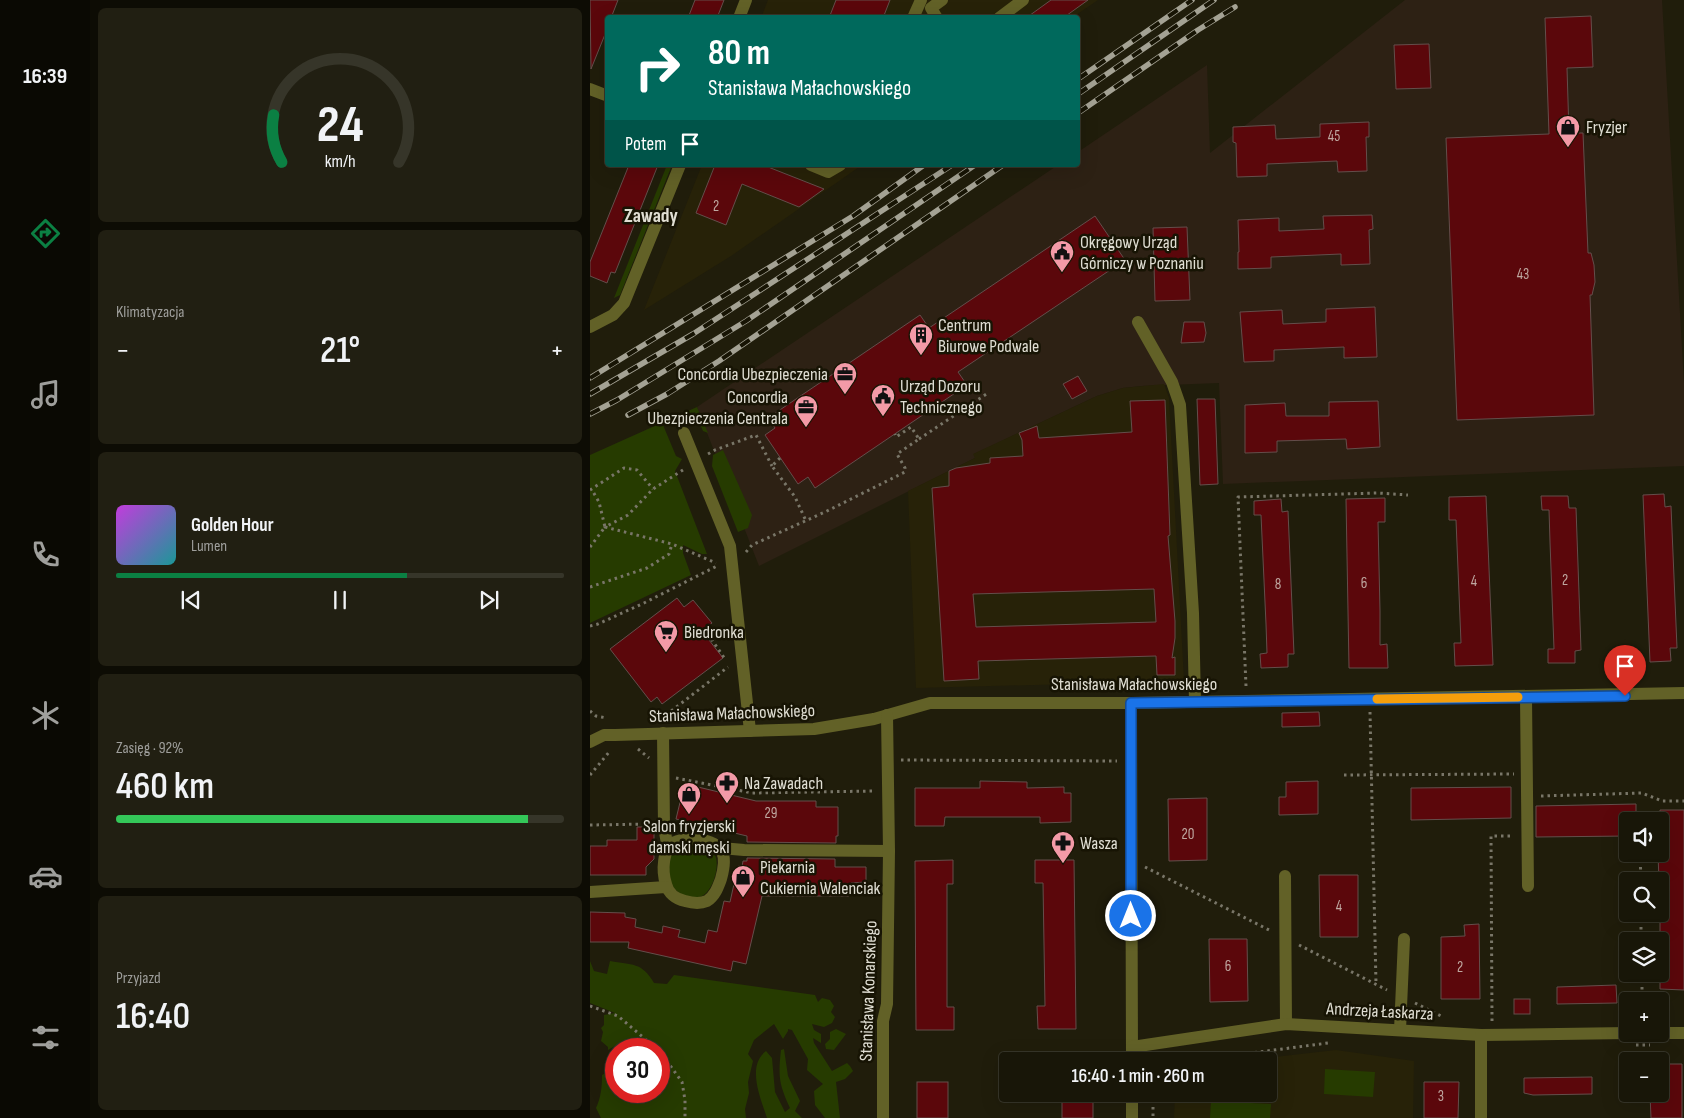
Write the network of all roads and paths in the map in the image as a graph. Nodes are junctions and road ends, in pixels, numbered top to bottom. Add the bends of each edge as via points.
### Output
1 (746, 0) edge
2 (921, 0) edge
3 (942, 0) edge
4 (1024, 0) edge
5 (740, 15) edge
6 (914, 15) edge
7 (935, 15) edge
8 (1003, 15) edge
9 (590, 89) edge
10 (605, 95) edge
11 (679, 167) edge
12 (816, 167) edge
13 (837, 167) edge
14 (1138, 322) dead end
15 (590, 327) edge
16 (988, 394) dead end
17 (684, 433) dead end
18 (895, 434) dead end
19 (919, 439) junction
20 (780, 458) dead end
21 (696, 462) junction
22 (772, 466) junction
23 (652, 489) junction
24 (591, 490) edge
25 (1408, 495) dead end
26 (806, 521) junction
27 (605, 527) junction
28 (672, 544) junction
29 (590, 547) edge
30 (745, 555) dead end
31 (719, 564) junction
32 (733, 570) junction
33 (590, 587) edge
34 (590, 626) edge
35 (707, 627) dead end
36 (741, 656) junction
37 (728, 667) junction
38 (730, 672) dead end
39 (1684, 694) edge
40 (1526, 697) junction
41 (1370, 699) junction
42 (1246, 700) junction
43 (1195, 701) junction
44 (1131, 703) junction
45 (887, 715) junction
46 (661, 719) dead end
47 (750, 730) junction
48 (663, 732) junction
49 (590, 742) edge
50 (615, 745) dead end
51 (632, 745) dead end
52 (888, 760) junction
53 (1131, 761) junction
54 (664, 769) junction
55 (1527, 774) junction
56 (590, 775) edge
57 (1344, 775) dead end
58 (1371, 775) junction
59 (888, 790) junction
60 (1527, 796) junction
61 (1684, 801) edge
62 (655, 824) dead end
63 (590, 825) edge
64 (1528, 836) junction
65 (720, 848) junction
66 (668, 849) junction
67 (889, 851) junction
68 (1131, 860) junction
69 (1285, 876) dead end
70 (1528, 886) dead end
71 (666, 887) junction
72 (590, 892) edge
73 (1286, 938) junction
74 (1404, 939) dead end
75 (1376, 984) junction
76 (1401, 996) junction
77 (590, 1006) edge
78 (1445, 1018) dead end
79 (1286, 1024) junction
80 (1400, 1030) junction
81 (1619, 1033) edge
82 (1669, 1033) edge
83 (1684, 1033) edge
84 (1486, 1035) junction
85 (644, 1038) edge
86 (1132, 1047) junction
87 (1132, 1052) edge
88 (670, 1066) edge
89 (1132, 1102) edge
90 (1153, 1102) edge
91 (685, 1118) edge
92 (882, 1118) edge
93 (1132, 1118) edge
94 (1153, 1118) edge
95 (1480, 1118) edge

1 - 5 street
2 - 6 street
3 - 7 street via 931,8
4 - 8 street
9 - 10 street
11 - 15 street via 624,304 613,315
12 - 13 street via 828,172
14 - 43 street via 1172,382 1180,405
16 - 19 path
17 - 21 street
18 - 19 path via 896,437 911,427
19 - 26 path via 897,454 905,472
20 - 22 path
21 - 22 path via 714,450 756,435
21 - 23 path
21 - 32 street via 730,546
22 - 26 path via 795,497
23 - 24 path via 637,470 624,468
23 - 27 path via 628,515
24 - 27 path via 599,502
25 - 42 path via 1238,497
26 - 30 path via 752,545
27 - 28 path
27 - 29 path
28 - 31 path
28 - 33 path via 669,554 647,568
31 - 32 path
31 - 34 path via 644,603
32 - 36 street
35 - 37 path
36 - 37 path
36 - 47 street
37 - 38 path
37 - 46 path
39 - 40 street, Stanisława Małachowskiego
40 - 41 street, Stanisława Małachowskiego
40 - 55 street
41 - 42 street, Stanisława Małachowskiego
41 - 58 path
42 - 43 street, Stanisława Małachowskiego
43 - 44 street, Stanisława Małachowskiego
44 - 45 street, Stanisława Małachowskiego via 930,703
44 - 53 street
45 - 47 street, Stanisława Małachowskiego via 855,724 814,729
45 - 52 street, Stanisława Konarskiego
47 - 48 street, Stanisława Małachowskiego
48 - 49 street, Stanisława Małachowskiego via 604,735
48 - 54 street
50 - 56 path
51 - 54 path
52 - 53 path
52 - 59 street, Stanisława Konarskiego
53 - 68 street
54 - 59 path via 676,778 752,792
54 - 66 street via 664,827
55 - 58 path
55 - 60 street
57 - 58 path
58 - 75 path
59 - 67 street, Stanisława Konarskiego
60 - 61 path via 1642,793 1662,801
60 - 64 street
62 - 63 path
64 - 70 street
64 - 84 path via 1491,836
65 - 66 street via 712,841 697,839 674,842
65 - 67 street
65 - 71 street via 725,865 714,895 706,901 680,900
66 - 71 street via 664,868
67 - 92 street, Stanisława Konarskiego
68 - 73 path
68 - 86 street
69 - 73 street
71 - 72 street
73 - 75 path
73 - 79 street
74 - 76 street
75 - 76 path
76 - 78 path
76 - 80 street
77 - 85 path via 618,1016
79 - 80 street, Andrzeja Łaskarza
79 - 86 street, Andrzeja Łaskarza
80 - 84 street, Andrzeja Łaskarza
81 - 84 street, Andrzeja Łaskarza
82 - 83 street
84 - 95 street
86 - 87 street
88 - 91 path via 682,1082
89 - 93 street
90 - 94 path

